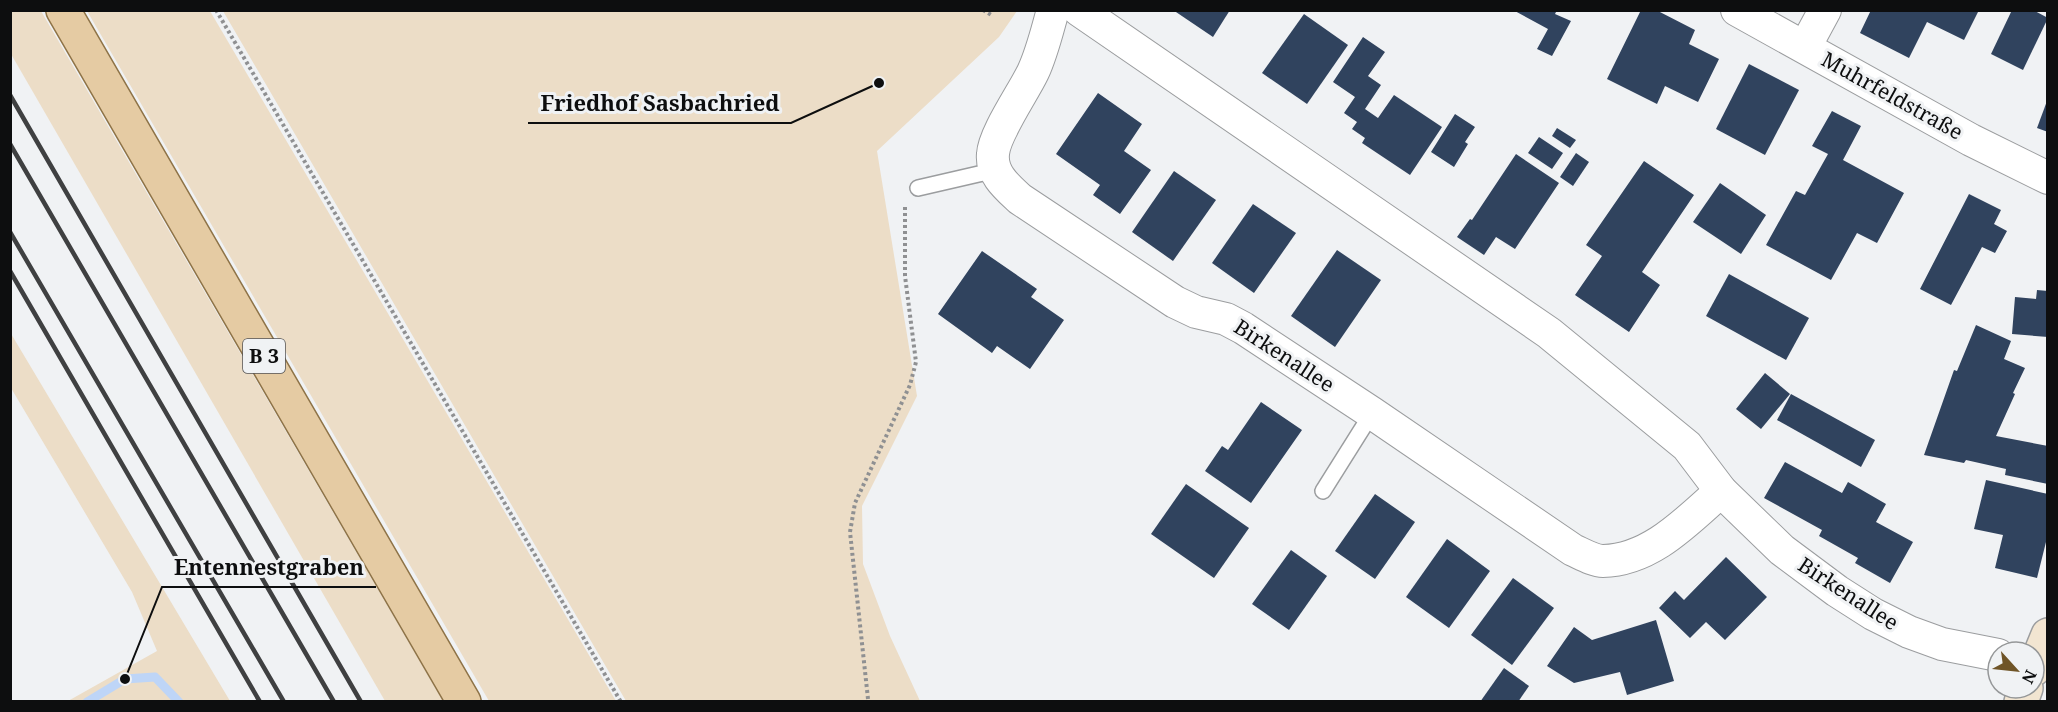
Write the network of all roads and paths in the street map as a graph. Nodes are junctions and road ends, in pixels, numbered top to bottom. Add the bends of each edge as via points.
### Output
1 (63, 10) edge
2 (216, 10) edge
3 (983, 10) edge
4 (1053, 10) edge
5 (1079, 10) edge
6 (1737, 10) edge
7 (1825, 10) edge
8 (993, 16) dead end
9 (1805, 47) junction
10 (996, 170) junction
11 (2048, 178) edge
12 (918, 188) joint
13 (1372, 413) junction
14 (1323, 491) dead end
15 (1721, 491) junction
16 (1986, 653) edge
17 (868, 699) dead end
18 (464, 702) edge
19 (621, 702) edge

1 - 18 main road, B 3
2 - 19 path
3 - 8 path
4 - 10 street via 1035,68 997,135 992,155
5 - 15 street, Birkenallee via 1549,333 1687,446
6 - 9 street, Muhrfeldstraße
7 - 9 street
9 - 11 street, Muhrfeldstraße via 1971,140
10 - 12 lane
10 - 13 street, Birkenallee via 1002,183 1020,199 1175,302 1243,328
12 - 17 path via 905,206 905,276 916,362 910,385 855,503 850,532
13 - 14 lane
13 - 15 street, Birkenallee via 1572,550 1601,561 1629,557 1669,537
15 - 16 street, Birkenallee via 1782,550 1873,614 1942,644

